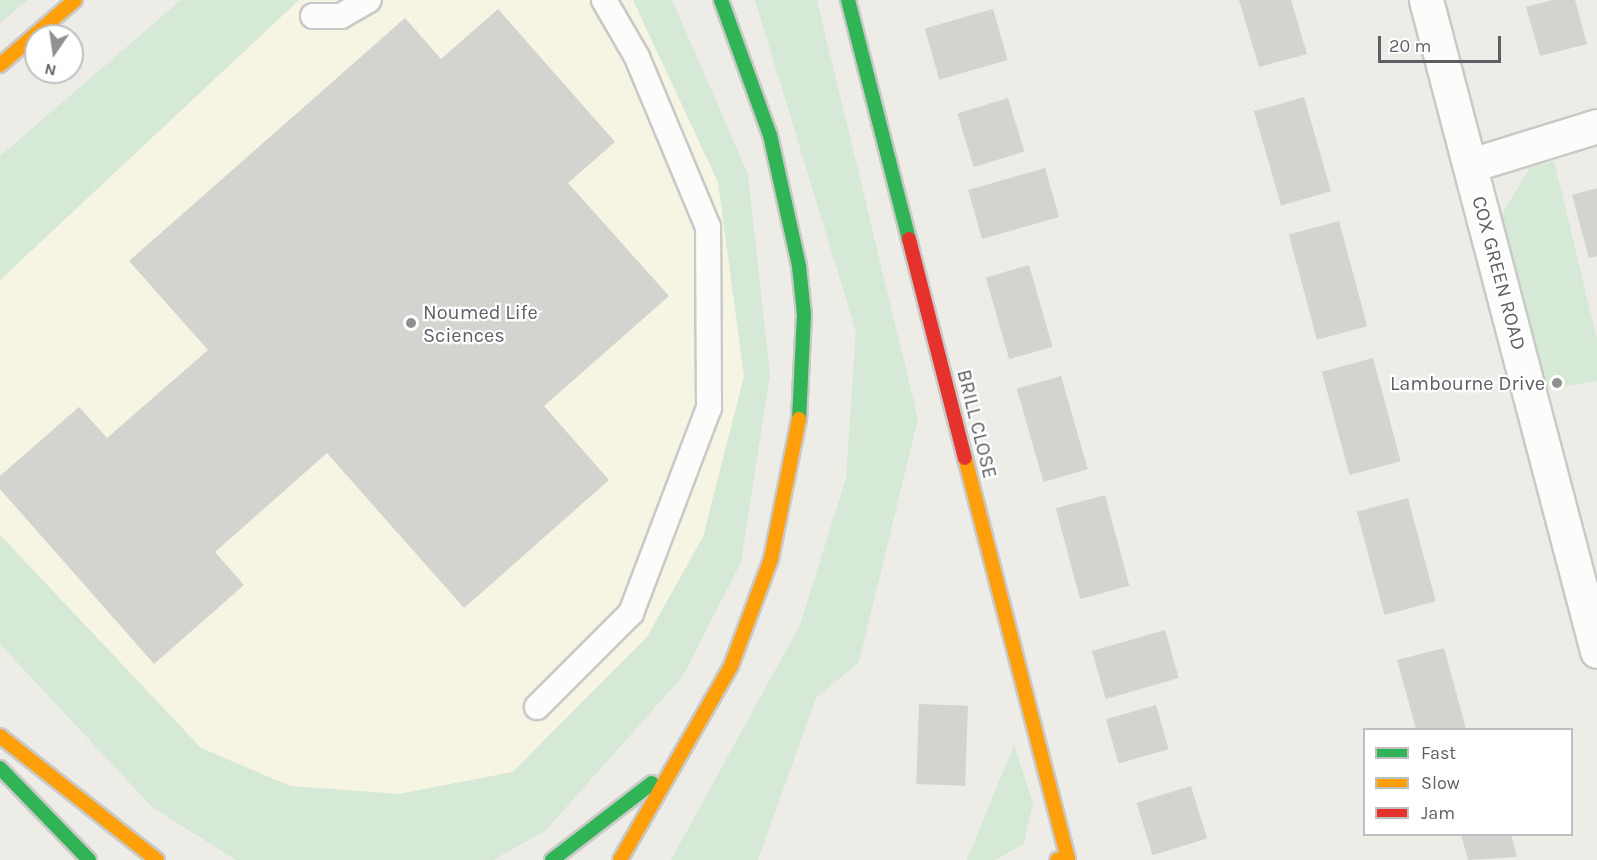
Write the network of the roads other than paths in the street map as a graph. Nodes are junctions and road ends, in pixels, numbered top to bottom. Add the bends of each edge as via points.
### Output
1 (75, 0) edge
2 (369, 0) edge
3 (721, 0) edge
4 (848, 0) edge
5 (1426, 0) edge
6 (603, 3) edge
7 (313, 16) dead end
8 (0, 65) edge
9 (1597, 126) edge
10 (1471, 165) junction
11 (1588, 570) edge
12 (1597, 651) edge
13 (537, 707) dead end
14 (0, 736) edge
15 (0, 768) edge
16 (667, 770) junction
17 (1064, 859) edge
18 (89, 860) edge
19 (157, 860) edge
20 (552, 860) edge
21 (620, 860) edge

1 - 8 main road
2 - 7 lane via 342,16
3 - 16 main road via 770,135 799,266 804,314 799,430 771,559 751,615 714,696
4 - 17 main road, BRILL CLOSE
5 - 10 street, COX GREEN ROAD
6 - 13 lane via 637,57 708,227 709,408 631,613
9 - 10 street
10 - 11 street, COX GREEN ROAD
11 - 12 street, COX GREEN ROAD
14 - 19 main road
15 - 18 main road
16 - 20 main road via 605,824
16 - 21 main road

